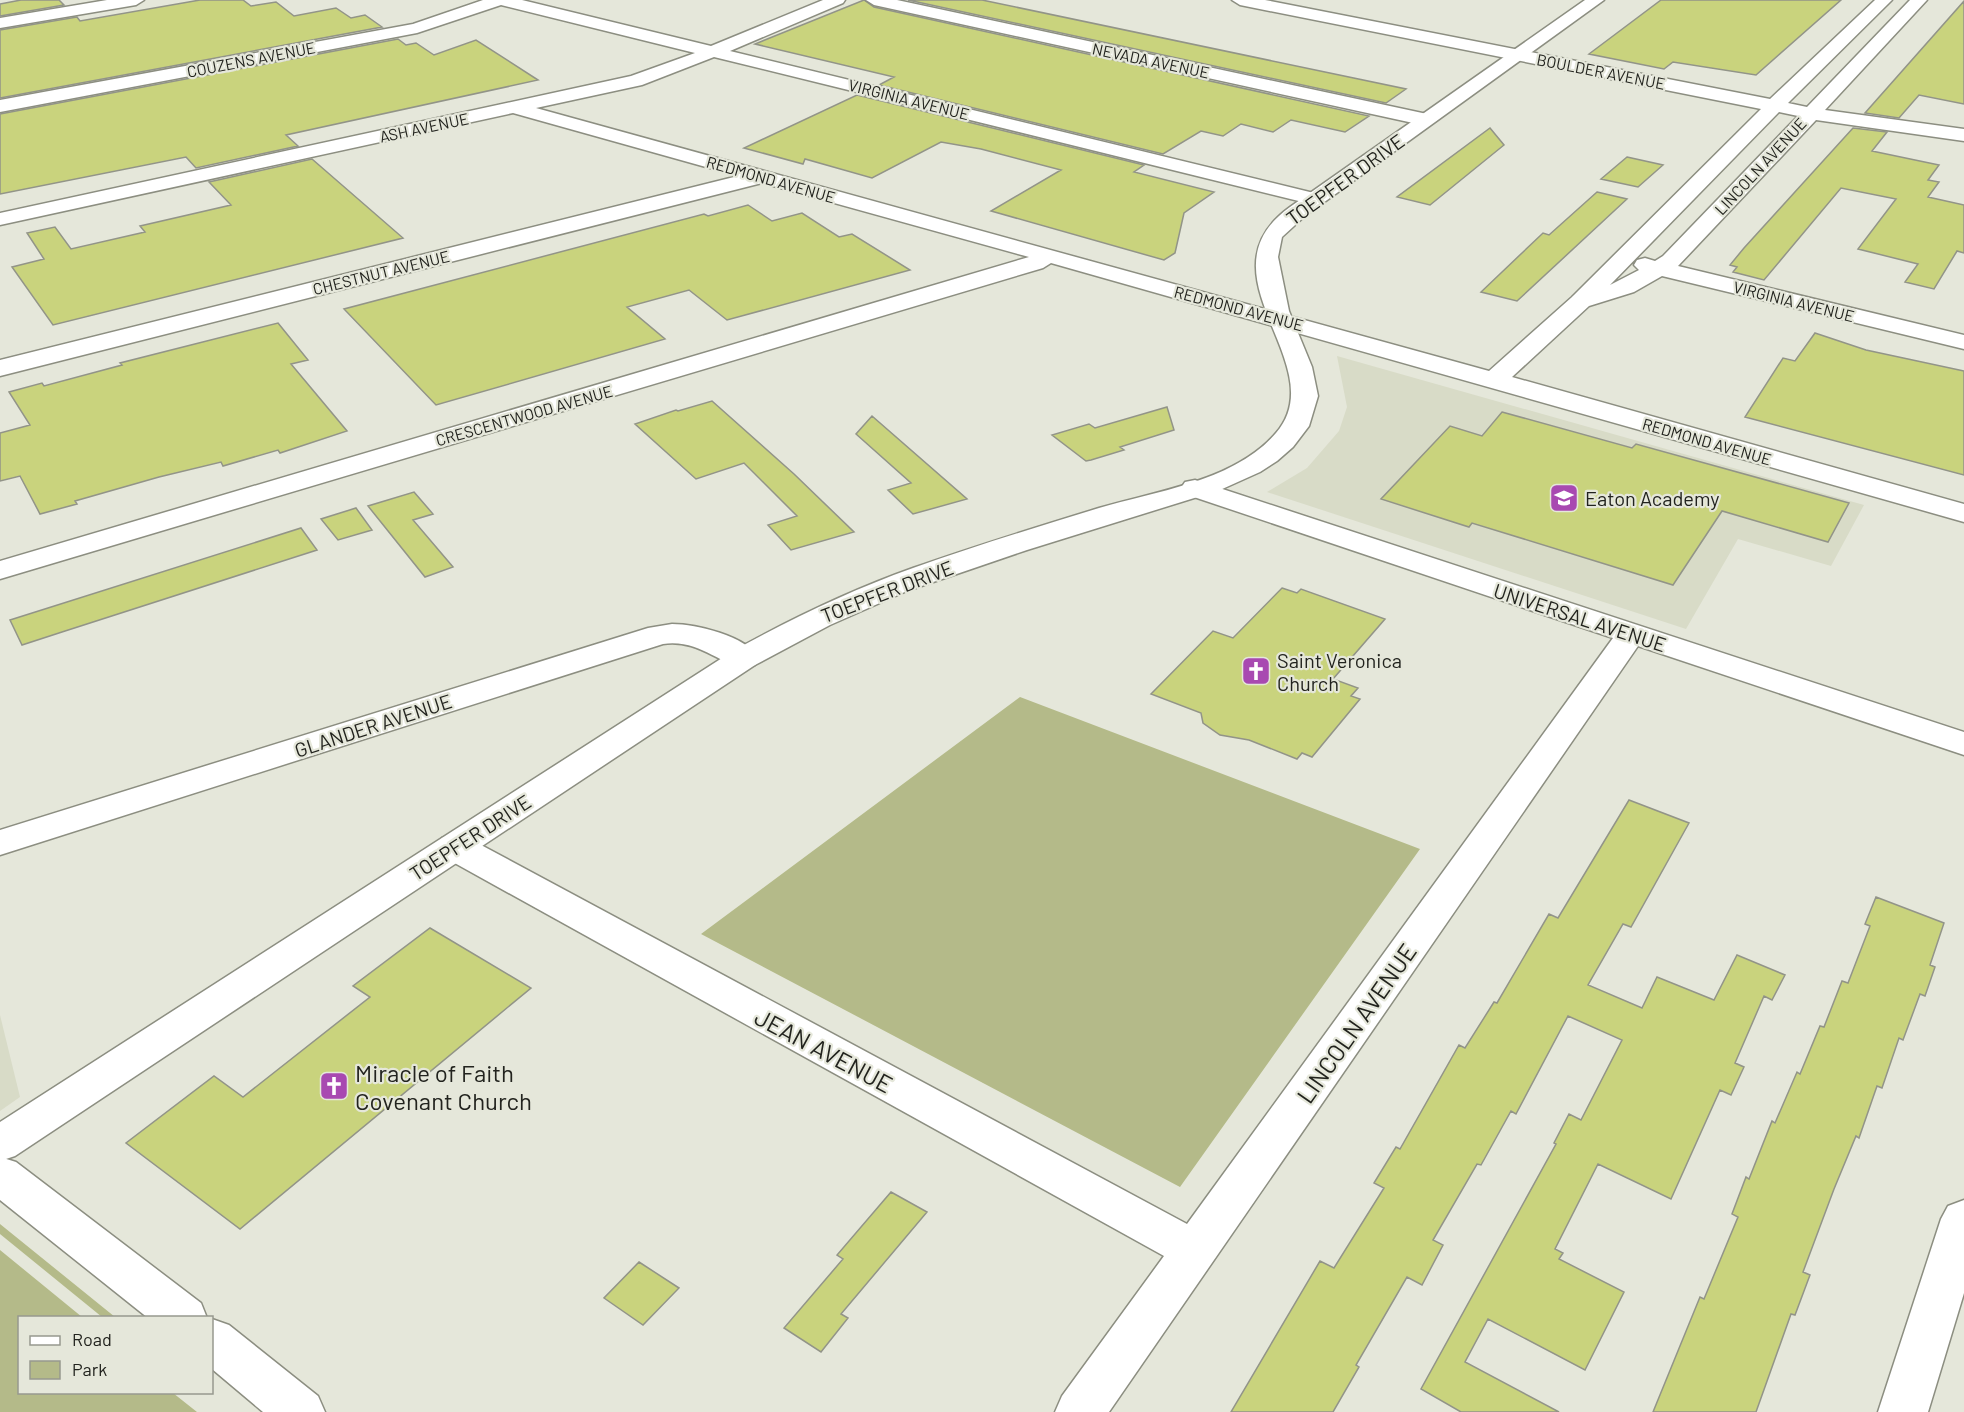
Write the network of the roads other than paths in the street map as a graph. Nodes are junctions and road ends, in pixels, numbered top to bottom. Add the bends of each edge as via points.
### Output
1 (136, 0) edge
2 (501, 0) edge
3 (837, 0) edge
4 (874, 0) edge
5 (1240, 0) edge
6 (1596, 0) edge
7 (1884, 0) edge
8 (1919, 0) edge
9 (0, 23) edge
10 (714, 51) junction
11 (1519, 55) junction
12 (1775, 105) junction
13 (0, 106) edge
14 (514, 108) junction
15 (1811, 112) junction
16 (1427, 120) junction
17 (1964, 135) edge
18 (762, 176) junction
19 (1315, 198) junction
20 (0, 219) edge
21 (1047, 256) junction
22 (1623, 260) junction
23 (1659, 268) junction
24 (1580, 302) junction
25 (1279, 319) junction
26 (1964, 342) edge
27 (0, 368) edge
28 (1493, 381) junction
29 (1195, 488) junction
30 (1964, 513) edge
31 (0, 570) edge
32 (1631, 634) junction
33 (744, 658) junction
34 (1964, 744) edge
35 (0, 843) edge
36 (454, 847) junction
37 (0, 1144) edge
38 (0, 1175) edge
39 (1964, 1219) edge
40 (1195, 1250) junction
41 (183, 1316) edge
42 (213, 1341) edge
43 (300, 1412) edge
44 (1080, 1412) edge
45 (1903, 1412) edge

1 - 9 street
2 - 10 street, VIRGINIA AVENUE
2 - 13 street, COUZENS AVENUE via 417,28
3 - 10 street, ASH AVENUE
4 - 16 street, NEVADA AVENUE
5 - 11 street, BOULDER AVENUE
6 - 11 street, TOEPFER DRIVE
7 - 12 street, LINCOLN AVENUE
8 - 15 street, LINCOLN AVENUE
10 - 14 street, ASH AVENUE via 636,81
10 - 19 street, VIRGINIA AVENUE
11 - 12 street, BOULDER AVENUE
11 - 16 street, TOEPFER DRIVE
12 - 15 street, BOULDER AVENUE
12 - 22 street, LINCOLN AVENUE
14 - 18 street, REDMOND AVENUE
14 - 20 street, ASH AVENUE
15 - 17 street, BOULDER AVENUE
15 - 23 street, LINCOLN AVENUE via 1671,261
16 - 19 street, TOEPFER DRIVE
18 - 21 street, REDMOND AVENUE
18 - 27 street, CHESTNUT AVENUE
19 - 25 street, TOEPFER DRIVE via 1284,222 1268,244
21 - 25 street, REDMOND AVENUE
21 - 31 street, CRESCENTWOOD AVENUE via 1029,265
22 - 23 street, VIRGINIA AVENUE
22 - 24 street, LINCOLN AVENUE
23 - 24 street, LINCOLN AVENUE via 1626,287
23 - 26 street, VIRGINIA AVENUE
24 - 28 street, LINCOLN AVENUE
25 - 28 street, REDMOND AVENUE
25 - 29 street, TOEPFER DRIVE via 1300,363 1306,392 1303,413 1283,442 1262,459
28 - 30 street, REDMOND AVENUE
29 - 32 street, UNIVERSAL AVENUE
29 - 33 street, TOEPFER DRIVE via 878,591 808,622
32 - 34 street, UNIVERSAL AVENUE
32 - 40 street, LINCOLN AVENUE
33 - 35 street, GLANDER AVENUE via 701,635 679,631 659,635
33 - 36 street, TOEPFER DRIVE
36 - 37 street, TOEPFER DRIVE
36 - 40 street, JEAN AVENUE
38 - 41 street
39 - 45 street
40 - 44 street, LINCOLN AVENUE
42 - 43 street

